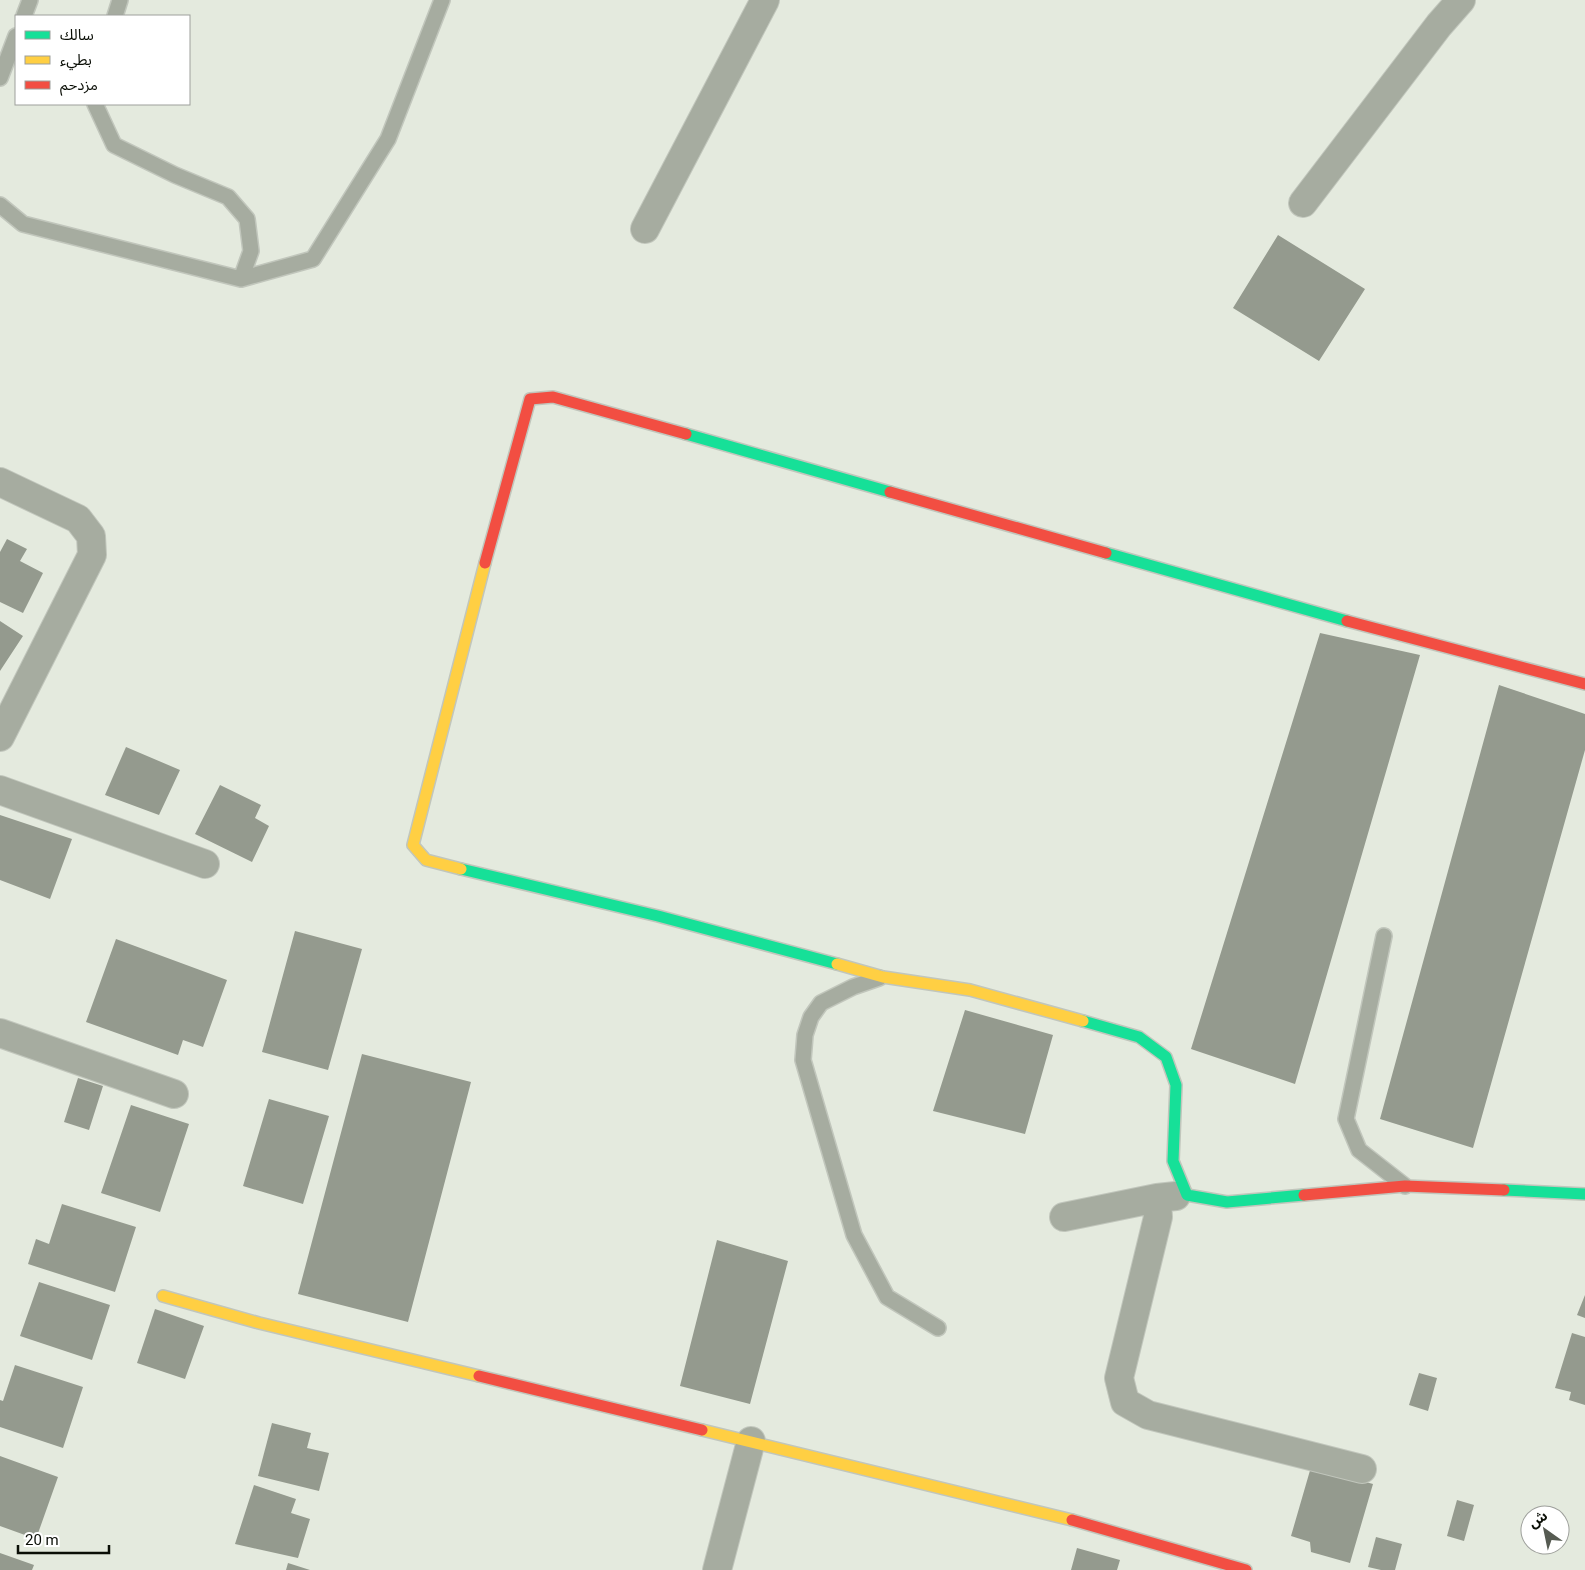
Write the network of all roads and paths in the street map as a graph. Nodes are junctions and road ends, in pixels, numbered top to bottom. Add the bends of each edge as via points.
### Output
1 (30, 0) edge
2 (120, 0) edge
3 (765, 0) edge
4 (1461, 0) edge
5 (441, 1) edge
6 (24, 15) edge
7 (115, 15) edge
8 (15, 39) edge
9 (0, 78) edge
10 (95, 105) edge
11 (1303, 202) dead end
12 (0, 205) edge
13 (645, 229) dead end
14 (241, 279) junction
15 (0, 482) edge
16 (1585, 684) edge
17 (0, 737) edge
18 (0, 790) edge
19 (205, 864) dead end
20 (1384, 936) dead end
21 (883, 977) junction
22 (0, 1033) edge
23 (174, 1094) dead end
24 (1405, 1186) junction
25 (1585, 1194) edge
26 (1187, 1195) junction
27 (1158, 1198) junction
28 (1064, 1217) dead end
29 (163, 1296) dead end
30 (938, 1328) dead end
31 (751, 1441) junction
32 (1362, 1468) dead end
33 (717, 1570) edge
34 (1246, 1570) edge

1 - 6 lane
2 - 7 lane
3 - 13 street
4 - 11 street
5 - 14 lane via 388,139 313,260
8 - 9 lane
10 - 14 lane via 114,145 228,196 247,219 251,251
12 - 14 lane via 23,224
15 - 17 street via 78,519 91,536 92,555
16 - 21 street via 1267,600 579,403 553,397 530,399 413,844 426,860 658,916
18 - 19 street
20 - 24 lane via 1346,1119 1359,1150
21 - 26 street via 970,990 1139,1037 1166,1057 1176,1085 1173,1161
21 - 30 lane via 821,1003 805,1035 803,1060 854,1235 887,1297
22 - 23 street
24 - 25 street
24 - 26 street via 1227,1202
26 - 27 street
27 - 28 street
27 - 32 street via 1158,1217 1119,1378 1125,1402 1148,1416
29 - 31 street via 260,1323
31 - 33 street
31 - 34 street via 1062,1517

